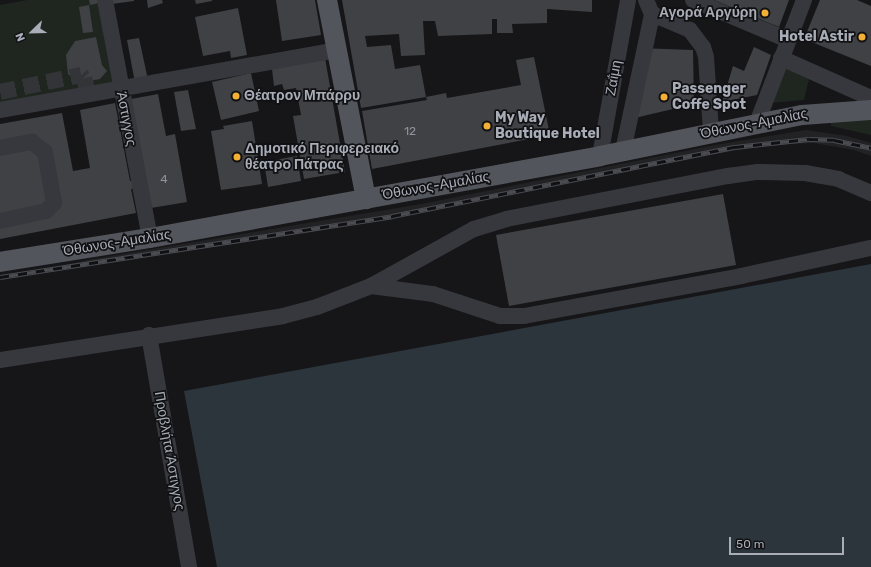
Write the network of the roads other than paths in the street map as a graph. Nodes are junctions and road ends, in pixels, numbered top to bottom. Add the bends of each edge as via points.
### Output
1 (104, 0) edge
2 (327, 0) edge
3 (628, 0) edge
4 (693, 0) edge
5 (804, 0) edge
6 (653, 10) edge
7 (788, 40) junction
8 (337, 50) junction
9 (781, 58) junction
10 (120, 88) junction
11 (871, 98) edge
12 (0, 110) edge
13 (871, 110) edge
14 (757, 123) junction
15 (711, 132) junction
16 (0, 148) edge
17 (629, 150) junction
18 (600, 156) junction
19 (871, 193) edge
20 (366, 199) junction
21 (0, 221) edge
22 (150, 238) junction
23 (871, 248) edge
24 (0, 262) edge
25 (371, 286) junction
26 (149, 335) junction
27 (0, 360) edge
28 (189, 567) edge

1 - 10 street, Άστιγγος
2 - 8 main road
3 - 18 street, Ζαΐμη
4 - 7 street
5 - 7 street
6 - 15 street via 690,30 703,46
6 - 17 street
7 - 9 street
8 - 10 street
8 - 20 main road
9 - 11 street
9 - 14 street
10 - 12 street
10 - 22 street, Άστιγγος
13 - 14 main road, Όθωνος-Αμαλίας via 825,112
14 - 15 main road, Όθωνος-Αμαλίας
15 - 17 main road, Όθωνος-Αμαλίας
16 - 21 street via 32,142 45,152 54,203 46,211
17 - 18 main road, Όθωνος-Αμαλίας
18 - 20 main road, Όθωνος-Αμαλίας
19 - 25 street via 845,181 804,173 758,172 728,176 506,219 454,238
20 - 22 main road, Όθωνος-Αμαλίας
22 - 24 main road, Όθωνος-Αμαλίας
23 - 25 street via 740,276 524,316 500,316 433,294
25 - 26 street via 317,307 283,316
26 - 27 street
26 - 28 street, Προβλήτα Άστιγγος

